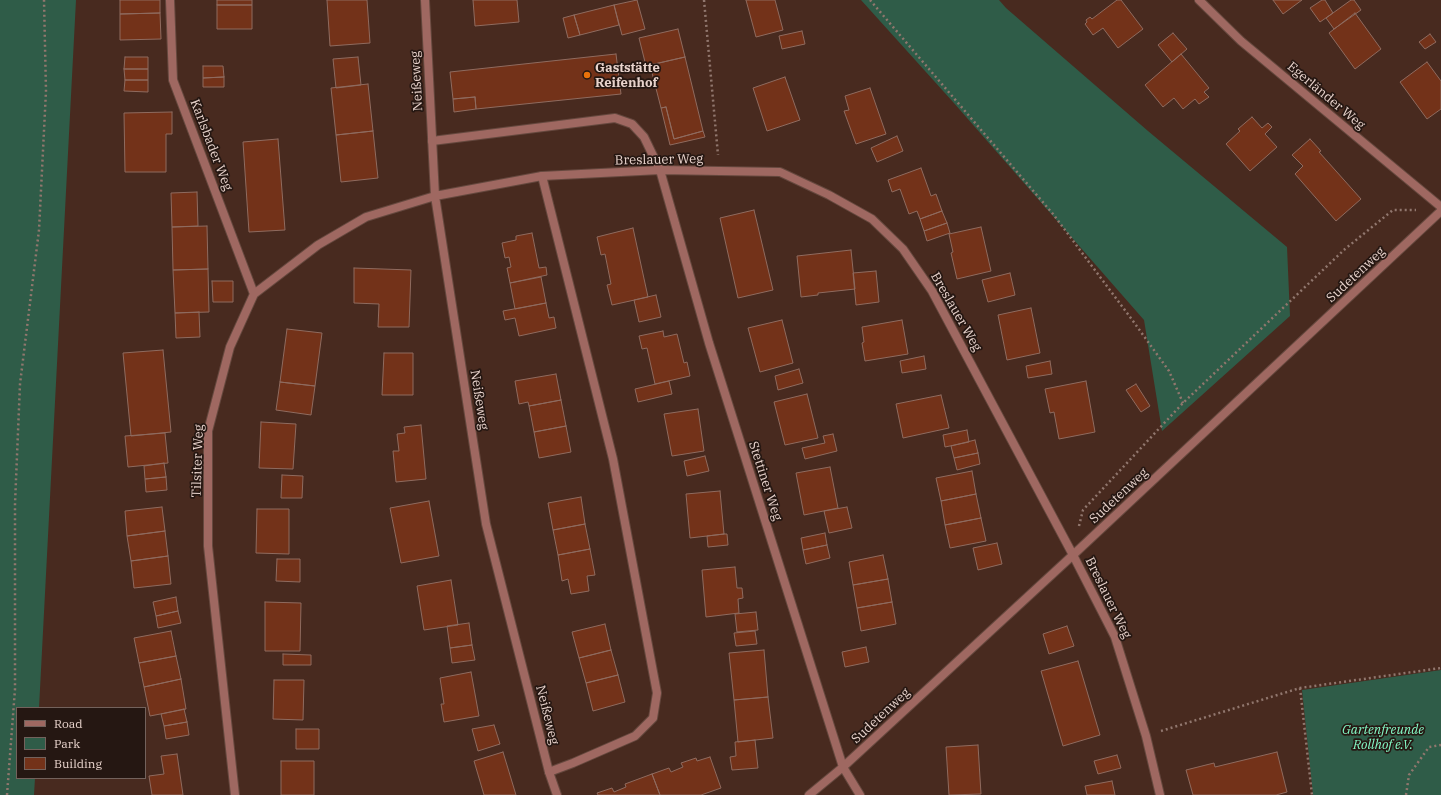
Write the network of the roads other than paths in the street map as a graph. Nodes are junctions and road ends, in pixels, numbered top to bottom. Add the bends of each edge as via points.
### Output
1 (170, 0) edge
2 (426, 0) edge
3 (1199, 0) edge
4 (432, 141) junction
5 (660, 170) junction
6 (542, 176) junction
7 (435, 196) junction
8 (1441, 207) edge
9 (1441, 211) edge
10 (254, 294) junction
11 (1073, 555) junction
12 (843, 767) junction
13 (549, 772) junction
14 (235, 795) edge
15 (557, 795) edge
16 (809, 795) edge
17 (860, 795) edge
18 (1160, 795) edge

1 - 10 street, Karlsbader Weg via 173,80
2 - 4 street, Neißeweg
3 - 8 street, Egerländer Weg via 1241,41
4 - 5 street, Stettiner Weg via 615,118 632,124 644,137
4 - 7 street, Neißeweg
5 - 6 street, Breslauer Weg
5 - 11 street, Breslauer Weg via 780,172 829,194 872,219 903,249 932,291
5 - 12 street, Stettiner Weg via 709,343
6 - 7 street, Breslauer Weg
6 - 13 street via 613,459 657,693 653,718 635,736
7 - 10 street, Tilsiter Weg via 366,217 318,245
7 - 13 street, Neißeweg via 486,524
9 - 11 street, Sudetenweg
10 - 14 street, Tilsiter Weg via 230,347 208,431 208,546
11 - 12 street, Sudetenweg
11 - 18 street, Breslauer Weg via 1116,637 1146,736
12 - 16 street, Sudetenweg
12 - 17 street, Stettiner Weg
13 - 15 street, Neißeweg

